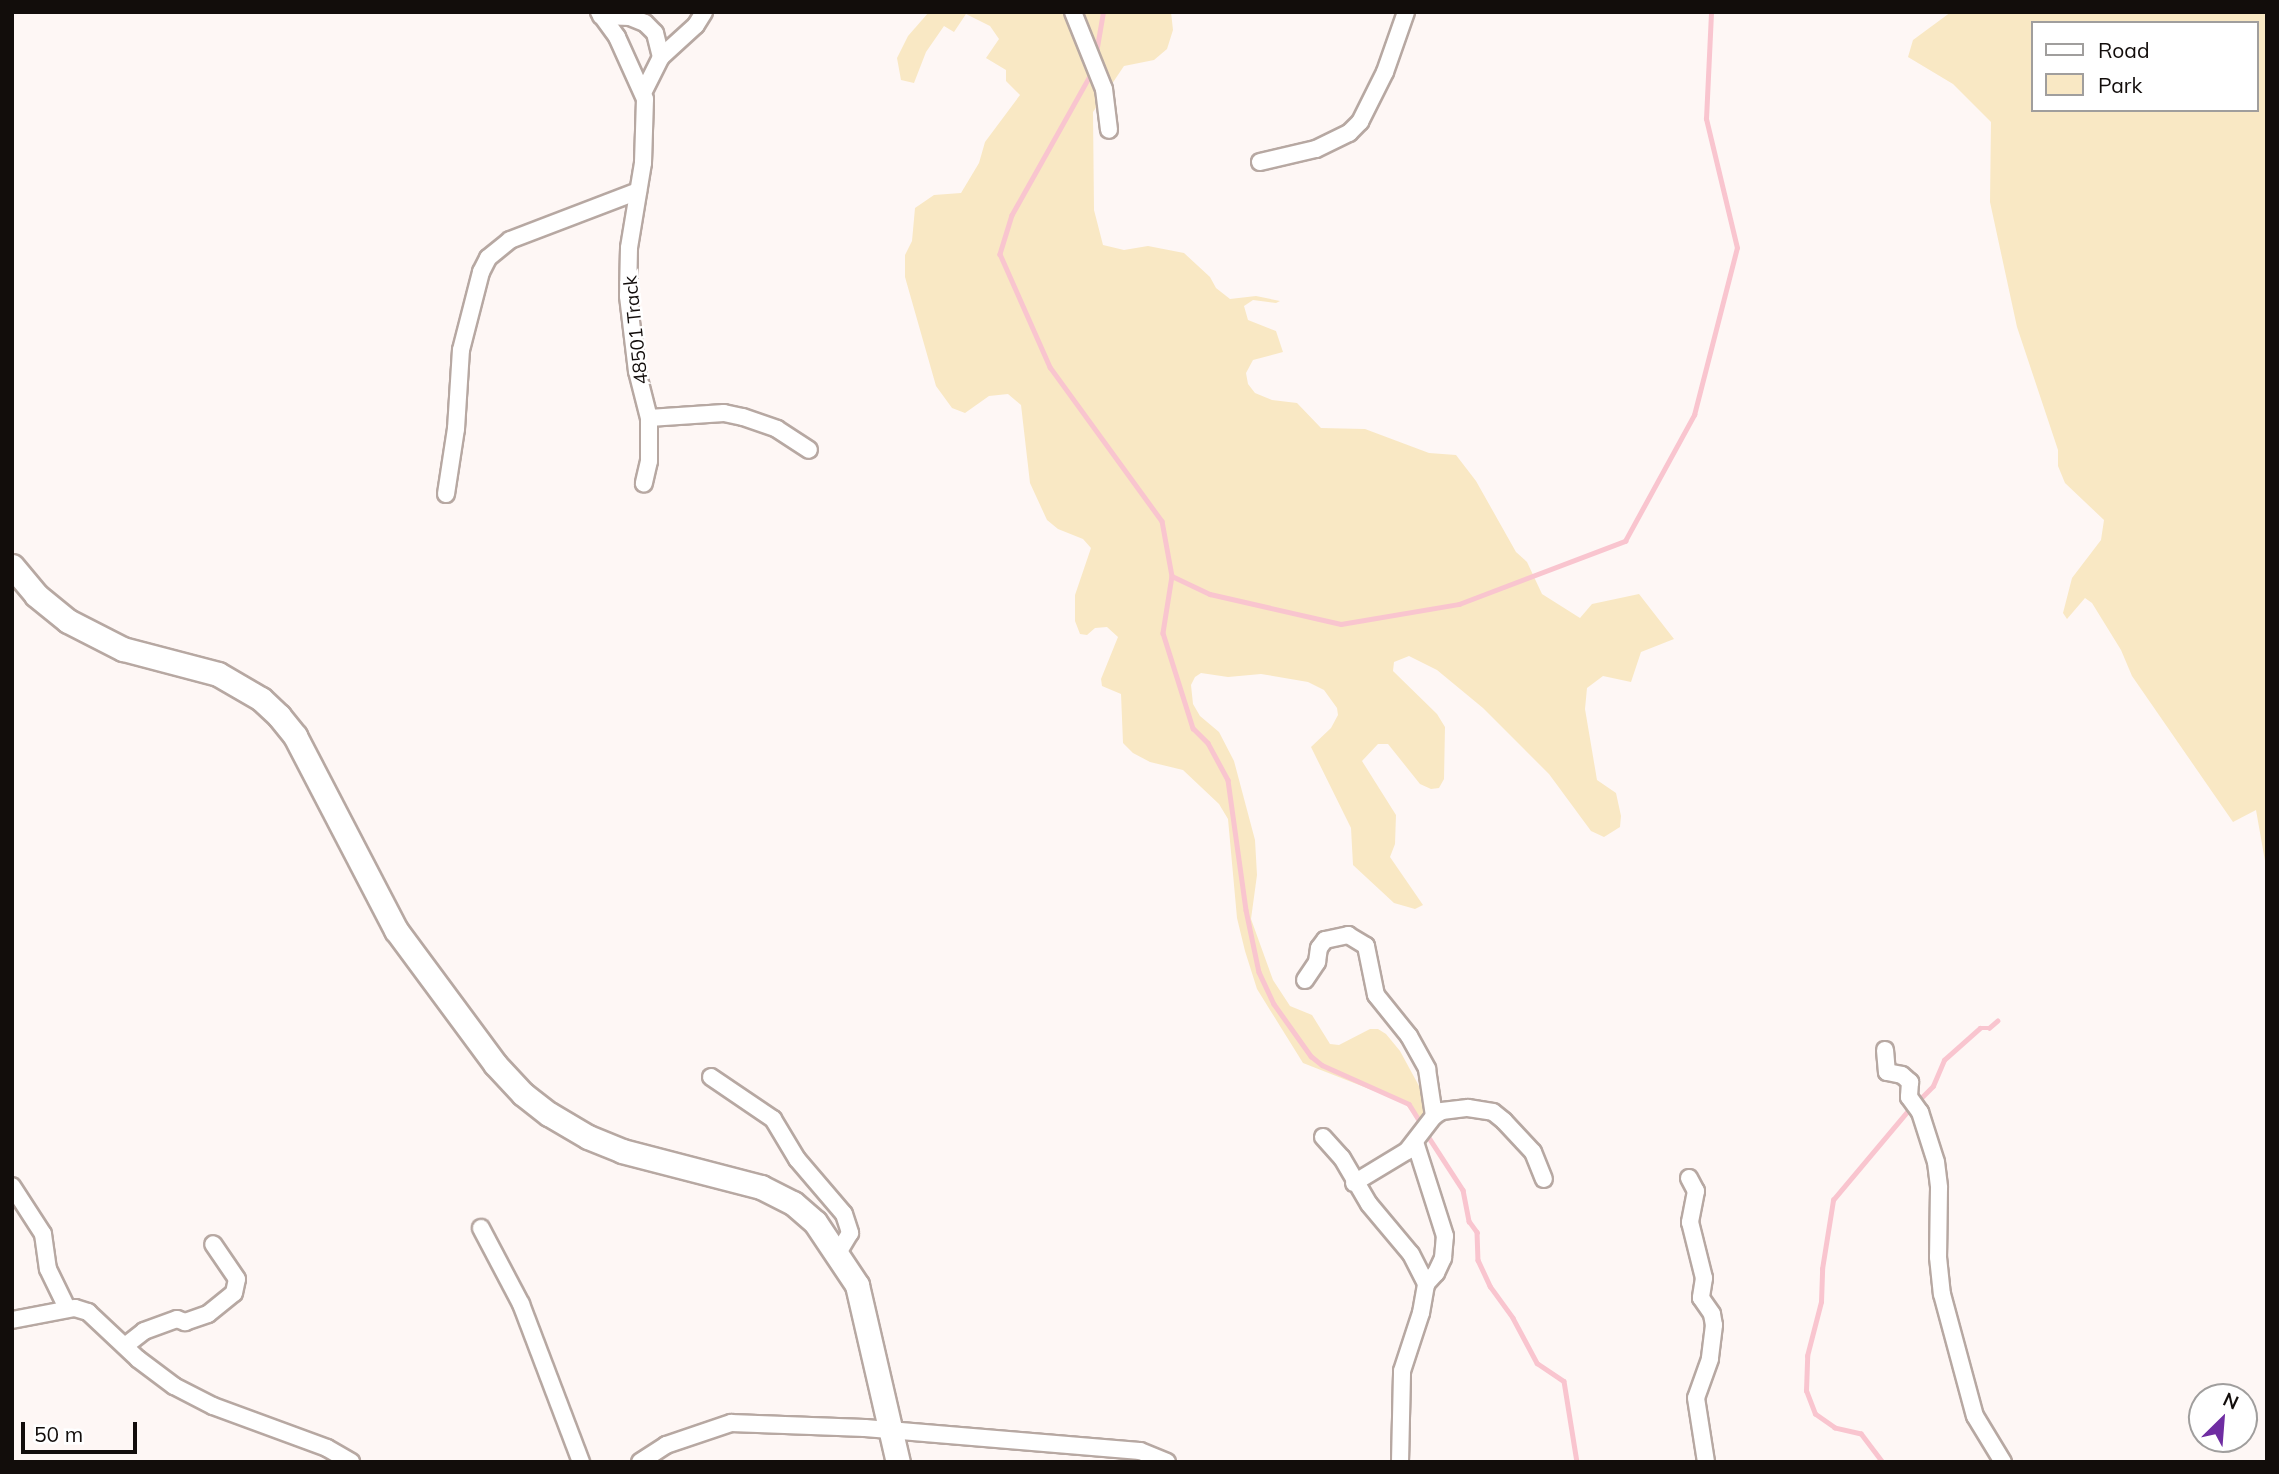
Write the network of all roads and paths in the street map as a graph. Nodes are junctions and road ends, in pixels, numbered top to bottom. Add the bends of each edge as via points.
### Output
1 (704, 12) edge
2 (1073, 12) edge
3 (1406, 12) edge
4 (600, 14) edge
5 (662, 57) junction
6 (643, 93) junction
7 (1109, 130) dead end
8 (1261, 162) dead end
9 (638, 191) junction
10 (649, 418) junction
11 (809, 450) dead end
12 (644, 483) dead end
13 (446, 494) dead end
14 (12, 566) edge
15 (1304, 980) dead end
16 (1885, 1049) dead end
17 (711, 1077) dead end
18 (1431, 1119) junction
19 (1323, 1137) dead end
20 (1415, 1142) junction
21 (1689, 1178) dead end
22 (1544, 1179) dead end
23 (1354, 1183) junction
24 (12, 1186) edge
25 (481, 1228) dead end
26 (213, 1244) dead end
27 (838, 1253) junction
28 (1426, 1284) junction
29 (68, 1308) junction
30 (12, 1320) edge
31 (125, 1346) junction
32 (891, 1430) junction
33 (351, 1462) edge
34 (581, 1462) edge
35 (640, 1462) edge
36 (898, 1462) edge
37 (1167, 1462) edge
38 (1399, 1462) edge
39 (1706, 1462) edge
40 (2003, 1462) edge

1 - 5 street
2 - 7 street via 1104,89
3 - 8 street via 1385,72 1360,122 1316,149
4 - 5 street via 645,23 654,33
4 - 6 street via 617,37
5 - 6 street
6 - 9 street, 48501 Track via 646,126
9 - 10 street, 48501 Track via 629,248 628,296 637,371
9 - 13 street via 510,240 488,258 461,350
10 - 11 street via 743,417 777,429
10 - 12 street, 48501 Track
14 - 27 street via 36,595 68,621 123,649 218,674 261,699 279,716 295,736 396,930 495,1064 523,1094 568,1126 622,1151 761,1187 815,1222
15 - 18 street via 1325,940 1348,935 1366,946 1376,995 1409,1036 1427,1069
16 - 40 street via 1886,1072 1910,1082 1909,1097 1920,1112 1936,1162 1942,1294 1975,1416
17 - 27 street via 773,1119 797,1159 844,1213 850,1233
18 - 20 street
18 - 22 street via 1454,1109 1493,1112 1533,1152
19 - 23 street via 1342,1158
20 - 23 street via 1396,1160
20 - 28 street via 1445,1236 1443,1258
21 - 39 street via 1696,1191 1690,1222 1704,1278 1701,1298 1714,1325 1710,1359 1696,1398
23 - 28 street via 1410,1254
24 - 29 street via 43,1234 48,1269
25 - 34 street via 521,1304
26 - 31 street via 237,1279 234,1293 208,1314 144,1331
27 - 32 street via 856,1285
28 - 38 street via 1402,1371
29 - 30 street
29 - 31 street via 88,1312
31 - 33 street via 191,1396 327,1448
32 - 35 street via 731,1423 666,1445
32 - 36 street
32 - 37 street via 1140,1451

